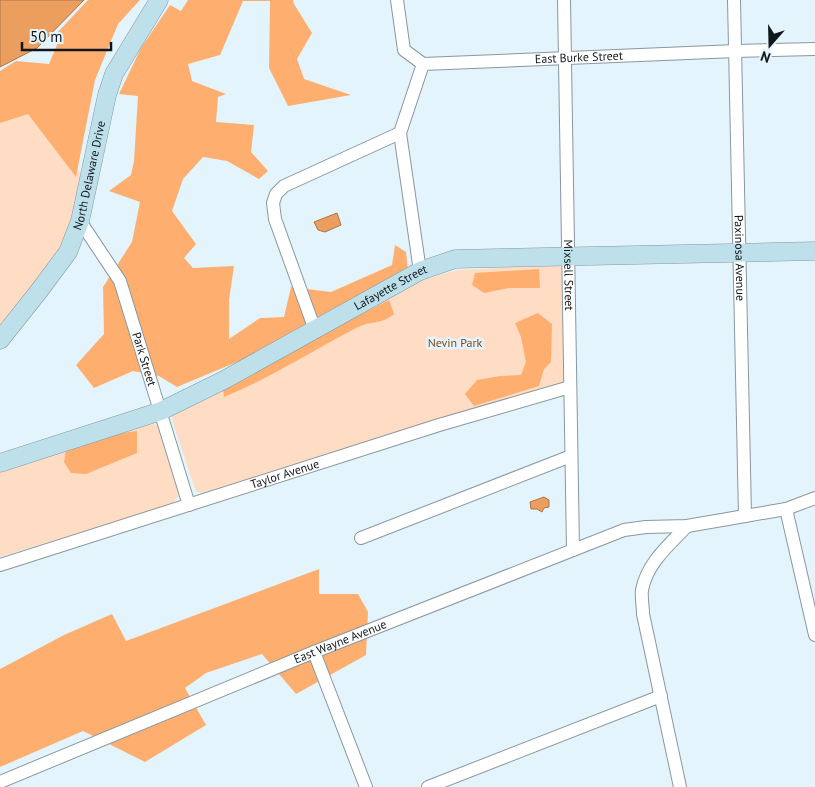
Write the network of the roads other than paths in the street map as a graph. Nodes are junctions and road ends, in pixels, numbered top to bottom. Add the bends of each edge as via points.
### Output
1 (159, 0) edge
2 (397, 0) edge
3 (564, 0) edge
4 (734, 0) edge
5 (815, 49) edge
6 (736, 51) junction
7 (564, 58) junction
8 (423, 64) junction
9 (400, 133) junction
10 (80, 222) junction
11 (815, 251) edge
12 (740, 252) junction
13 (568, 256) junction
14 (420, 270) junction
15 (314, 330) junction
16 (0, 340) edge
17 (570, 387) junction
18 (161, 411) junction
19 (572, 456) junction
20 (0, 463) edge
21 (815, 498) edge
22 (188, 505) junction
23 (786, 509) junction
24 (745, 516) junction
25 (687, 526) junction
26 (361, 538) dead end
27 (573, 550) junction
28 (0, 565) edge
29 (813, 617) edge
30 (815, 635) edge
31 (314, 652) junction
32 (661, 696) junction
33 (0, 782) edge
34 (366, 787) edge
35 (428, 787) edge
36 (680, 787) edge

1 - 10 street, North Delaware Drive via 114,74
2 - 8 street via 404,50
3 - 7 street, Mixsell Street
4 - 6 street, Paxinosa Avenue
5 - 6 street, East Burke Street
6 - 7 street, East Burke Street
6 - 12 street, Paxinosa Avenue
7 - 8 street, East Burke Street
7 - 13 street, Mixsell Street
8 - 9 street
9 - 14 street
9 - 15 street via 284,186 276,194 276,219
10 - 16 street, North Delaware Drive via 68,252
10 - 18 street, Park Street via 120,281
11 - 12 street, Lafayette Street
12 - 13 street, Lafayette Street
12 - 24 street, Paxinosa Avenue
13 - 14 street, Lafayette Street via 454,259
13 - 17 street, Mixsell Street
14 - 15 street, Lafayette Street
15 - 18 street, Lafayette Street
17 - 19 street, Mixsell Street
17 - 22 street, Taylor Avenue
18 - 20 street, Lafayette Street
18 - 22 street, Park Street
19 - 26 street
19 - 27 street, Mixsell Street
21 - 23 street, East Wayne Avenue
22 - 28 street, Taylor Avenue
23 - 24 street, East Wayne Avenue
23 - 29 street
24 - 25 street, East Wayne Avenue
25 - 27 street, East Wayne Avenue via 624,530
25 - 32 street via 647,572 642,592 643,614
27 - 31 street, East Wayne Avenue
29 - 30 street
31 - 33 street, East Wayne Avenue
31 - 34 street
32 - 35 street
32 - 36 street

